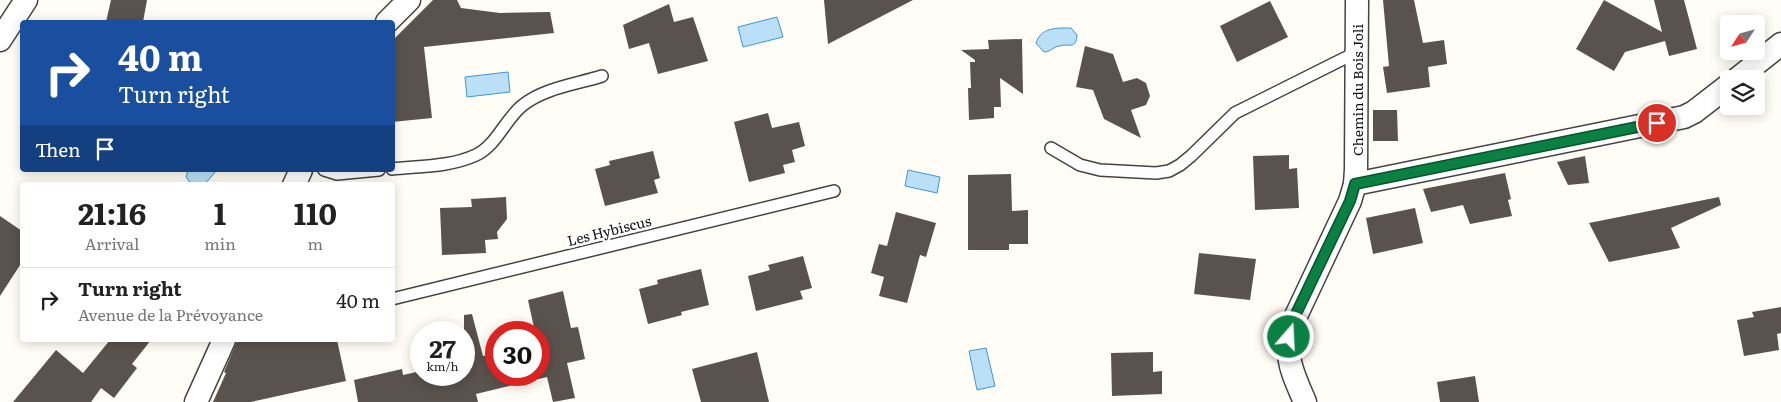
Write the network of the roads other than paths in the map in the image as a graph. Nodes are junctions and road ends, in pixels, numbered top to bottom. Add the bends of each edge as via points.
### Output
1 (26, 0) edge
2 (409, 0) edge
3 (1357, 0) edge
4 (389, 20) edge
5 (0, 40) edge
6 (1781, 44) edge
7 (1357, 52) junction
8 (1748, 70) edge
9 (602, 76) dead end
10 (1720, 92) edge
11 (1051, 148) dead end
12 (395, 169) edge
13 (330, 172) edge
14 (358, 172) edge
15 (1355, 184) junction
16 (834, 191) dead end
17 (395, 298) edge
18 (223, 342) edge
19 (196, 402) edge
20 (1305, 402) edge

1 - 5 street
2 - 4 street
3 - 7 street, Chemin du Bois Joli
6 - 8 street
7 - 11 lane via 1235,113 1169,171 1100,170 1080,165
7 - 15 street, Chemin du Bois Joli
9 - 12 lane via 547,92 522,105 478,154 453,164
10 - 15 street via 1684,117
13 - 14 lane
15 - 20 street, Chemin du Bois Joli via 1294,318 1289,337 1292,371
16 - 17 lane, Les Hybiscus
18 - 19 street

